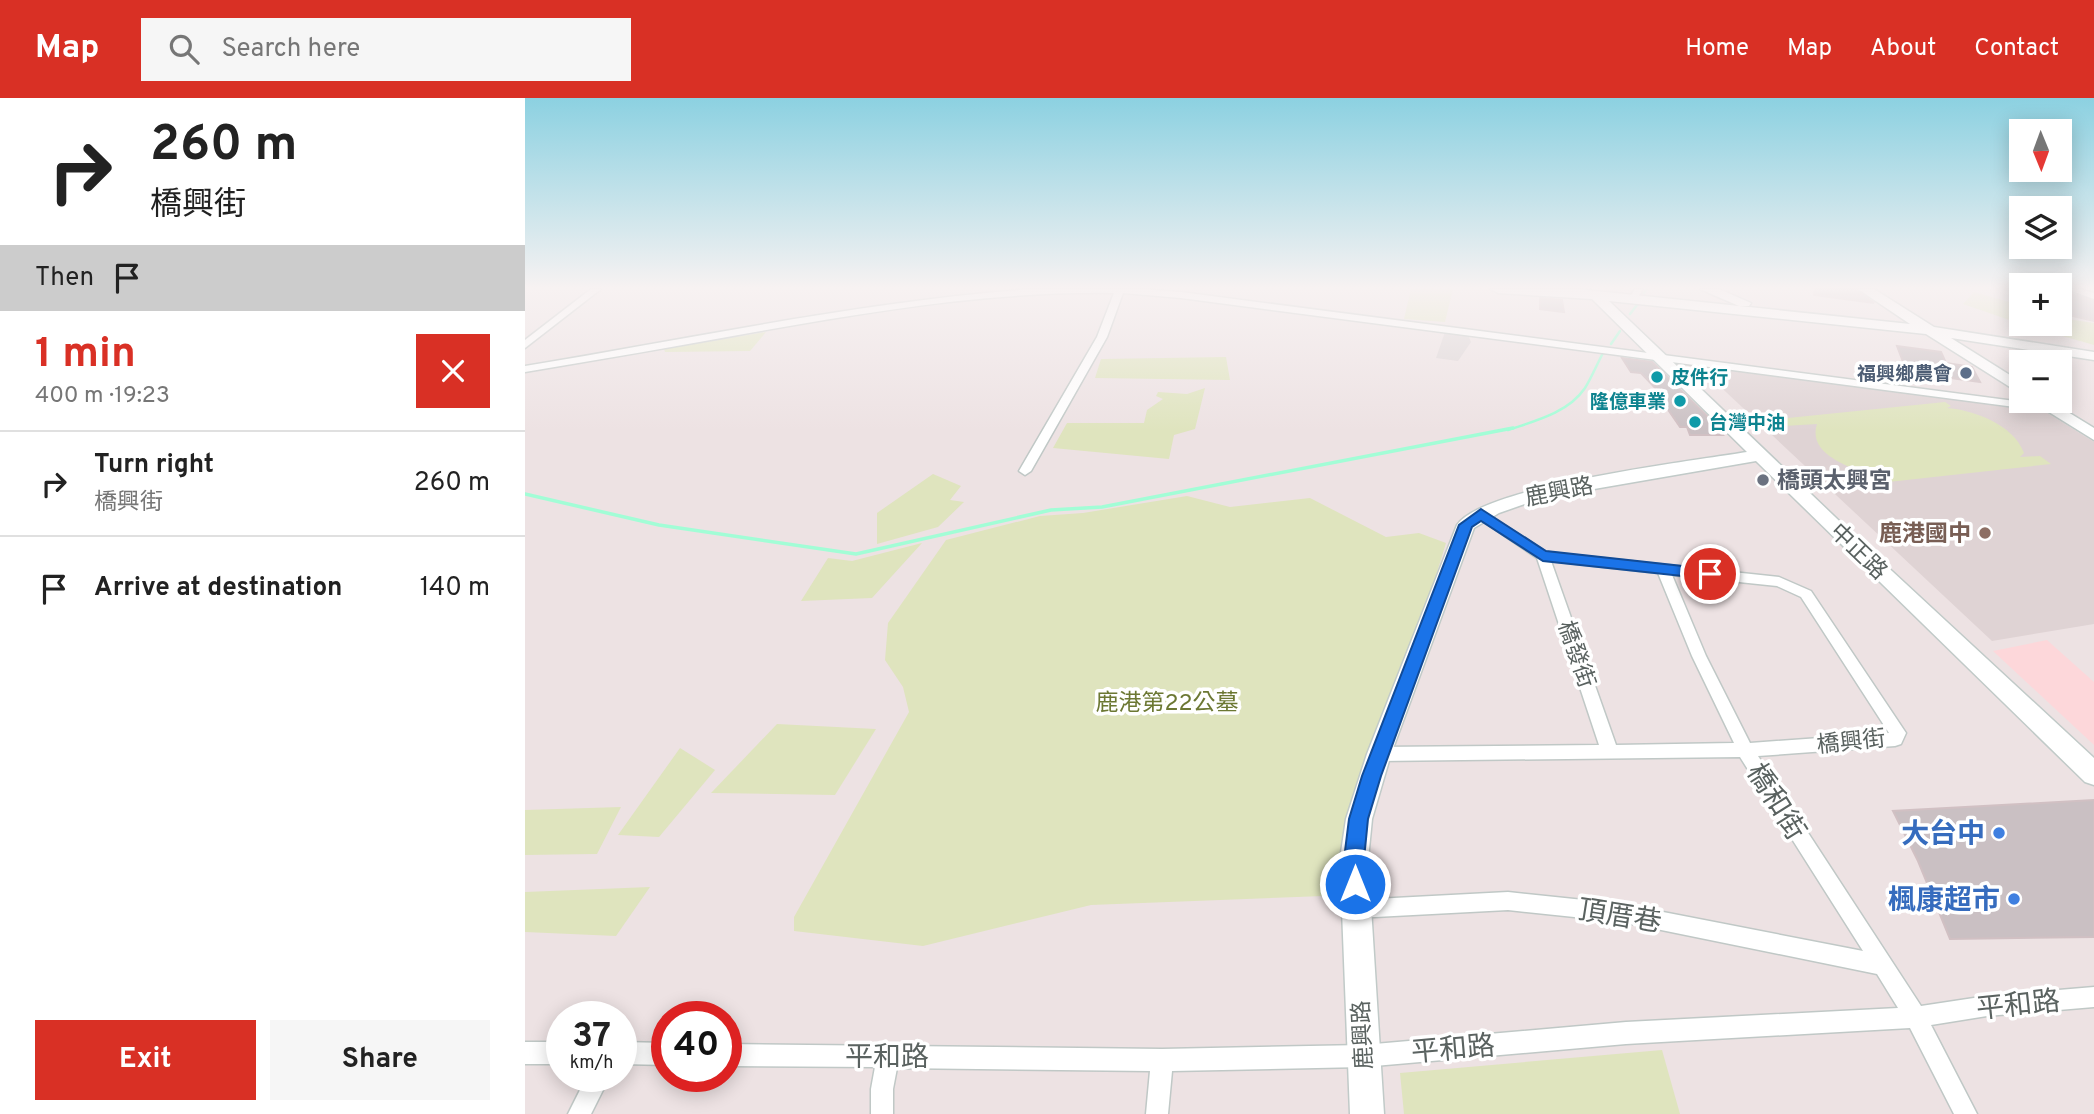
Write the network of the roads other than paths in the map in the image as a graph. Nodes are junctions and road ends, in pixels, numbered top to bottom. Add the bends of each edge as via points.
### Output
1 (716, 336) edge
2 (1102, 336) edge
3 (1496, 336) edge
4 (1639, 336) edge
5 (1937, 336) edge
6 (1968, 336) edge
7 (2094, 356) edge
8 (1662, 358) junction
9 (525, 369) edge
10 (2009, 382) edge
11 (2009, 400) edge
12 (2059, 413) edge
13 (2094, 435) edge
14 (1761, 455) junction
15 (1025, 471) dead end
16 (1481, 514) junction
17 (1543, 556) junction
18 (1664, 571) junction
19 (1745, 750) junction
20 (1610, 752) junction
21 (1379, 754) junction
22 (2094, 774) edge
23 (1356, 909) junction
24 (1881, 965) junction
25 (2094, 997) edge
26 (1916, 1017) junction
27 (525, 1053) edge
28 (546, 1053) edge
29 (742, 1055) edge
30 (888, 1056) junction
31 (1363, 1056) junction
32 (1162, 1060) junction
33 (591, 1092) edge
34 (579, 1114) edge
35 (882, 1114) edge
36 (1157, 1114) edge
37 (1367, 1114) edge
38 (1966, 1114) edge

1 - 9 street
2 - 15 street
3 - 8 street
4 - 8 street, 中正路
5 - 10 street
6 - 7 street
8 - 11 street
8 - 14 street, 中正路
12 - 13 street
14 - 16 street, 鹿興路 via 1542,493
14 - 22 street, 中正路
16 - 17 street, 橋興街
16 - 21 street, 鹿興路 via 1466,525 1457,543
17 - 18 street, 橋興街
17 - 20 street, 橋發街
18 - 19 street, 橋和街
18 - 19 street, 橋興街 via 1779,582 1806,594 1898,733 1895,739
19 - 20 street, 橋興街
19 - 24 street, 橋和街
20 - 21 street, 橋興街
21 - 23 street, 鹿興路 via 1359,819 1354,859
23 - 24 street, 頂厝巷 via 1508,901 1622,913
23 - 31 street, 鹿興路
24 - 26 street, 橋和街
25 - 26 street, 平和路
26 - 31 street, 平和路 via 1626,1033
26 - 38 street, 橋和街
27 - 28 street
29 - 30 street, 平和路
30 - 32 street, 平和路
30 - 35 street
31 - 32 street, 平和路
31 - 37 street, 鹿興路
32 - 36 street
33 - 34 street

